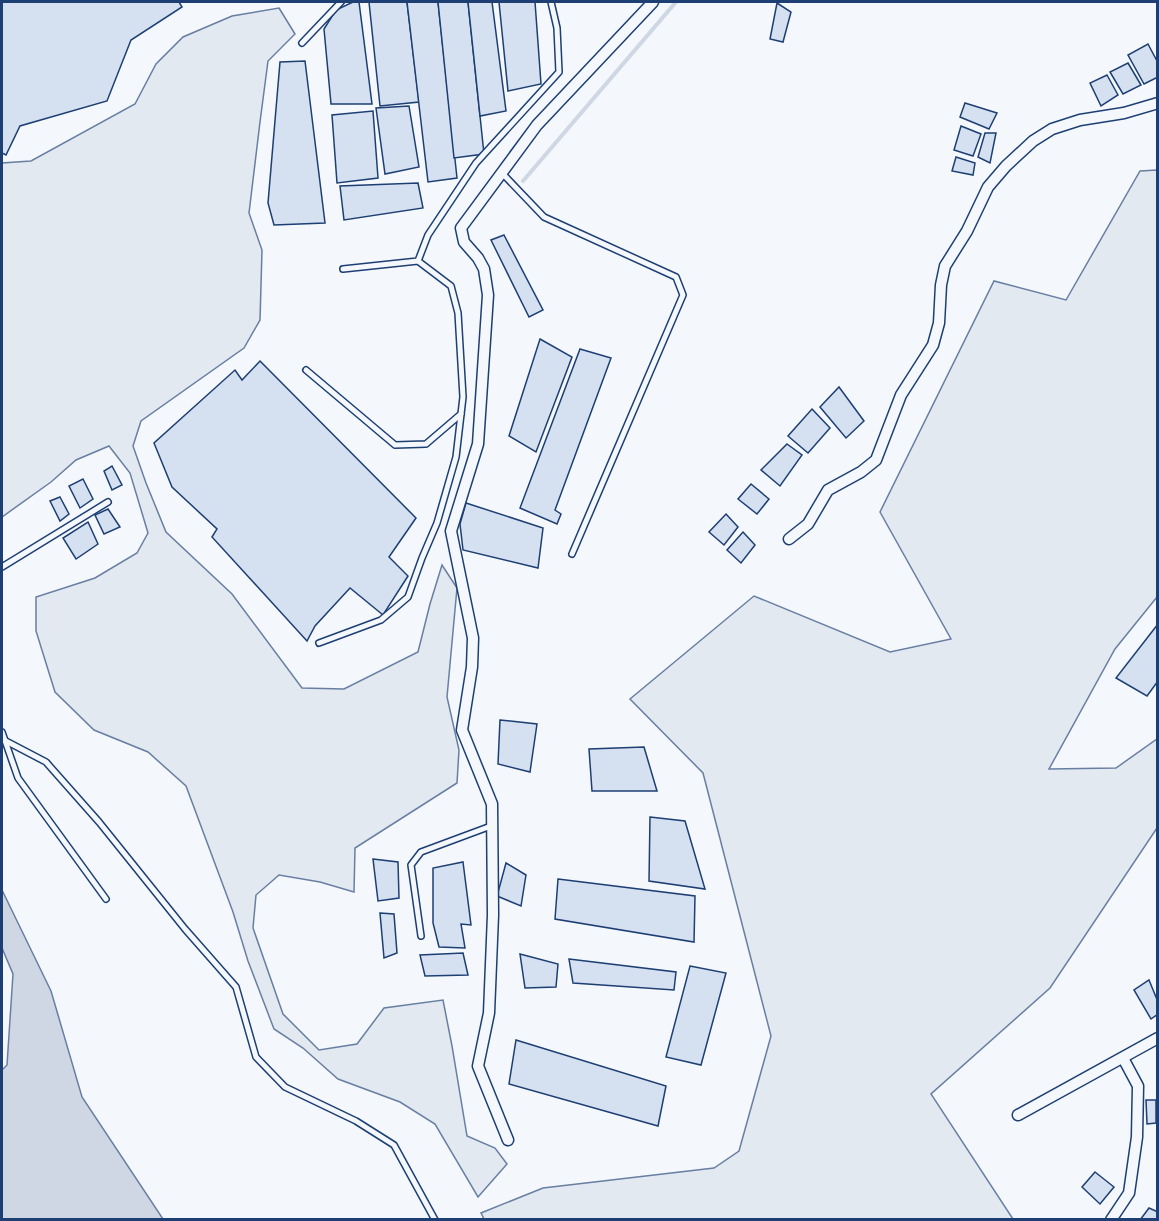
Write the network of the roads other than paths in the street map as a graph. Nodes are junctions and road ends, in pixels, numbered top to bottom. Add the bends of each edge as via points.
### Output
1 (341, 2) edge
2 (551, 2) edge
3 (653, 2) edge
4 (302, 43) dead end
5 (1158, 103) edge
6 (502, 173) junction
7 (418, 261) junction
8 (343, 269) dead end
9 (306, 370) dead end
10 (461, 414) junction
11 (108, 502) dead end
12 (789, 539) dead end
13 (572, 554) dead end
14 (2, 567) edge
15 (319, 643) dead end
16 (2, 732) edge
17 (3, 739) edge
18 (493, 826) junction
19 (106, 899) dead end
20 (421, 936) dead end
21 (1158, 1038) edge
22 (1123, 1058) junction
23 (1018, 1115) dead end
24 (508, 1140) dead end
25 (435, 1220) edge
26 (1111, 1220) edge

1 - 4 lane
2 - 7 lane via 559,72 476,164 428,235
3 - 6 street via 537,125
5 - 12 street via 1053,129 1005,166 988,187 945,266 933,345 901,395 876,460 828,490 808,524
6 - 13 lane via 544,217 676,277 683,295
6 - 18 street via 461,228 464,242 484,269 488,295 478,444 451,531 472,638 472,667 462,730 492,804
7 - 8 lane
7 - 10 lane via 451,286 458,313
9 - 10 lane via 395,445 426,444
10 - 15 lane via 456,456 437,523 408,597 381,620
11 - 14 lane
16 - 17 lane
17 - 19 lane via 18,778
17 - 25 lane via 46,762 236,987 256,1057 285,1087 357,1121 394,1145
18 - 20 lane via 421,852 411,865
18 - 24 street via 489,1013 478,1066
21 - 22 street
22 - 23 street
22 - 26 street via 1138,1086 1137,1137 1129,1193

